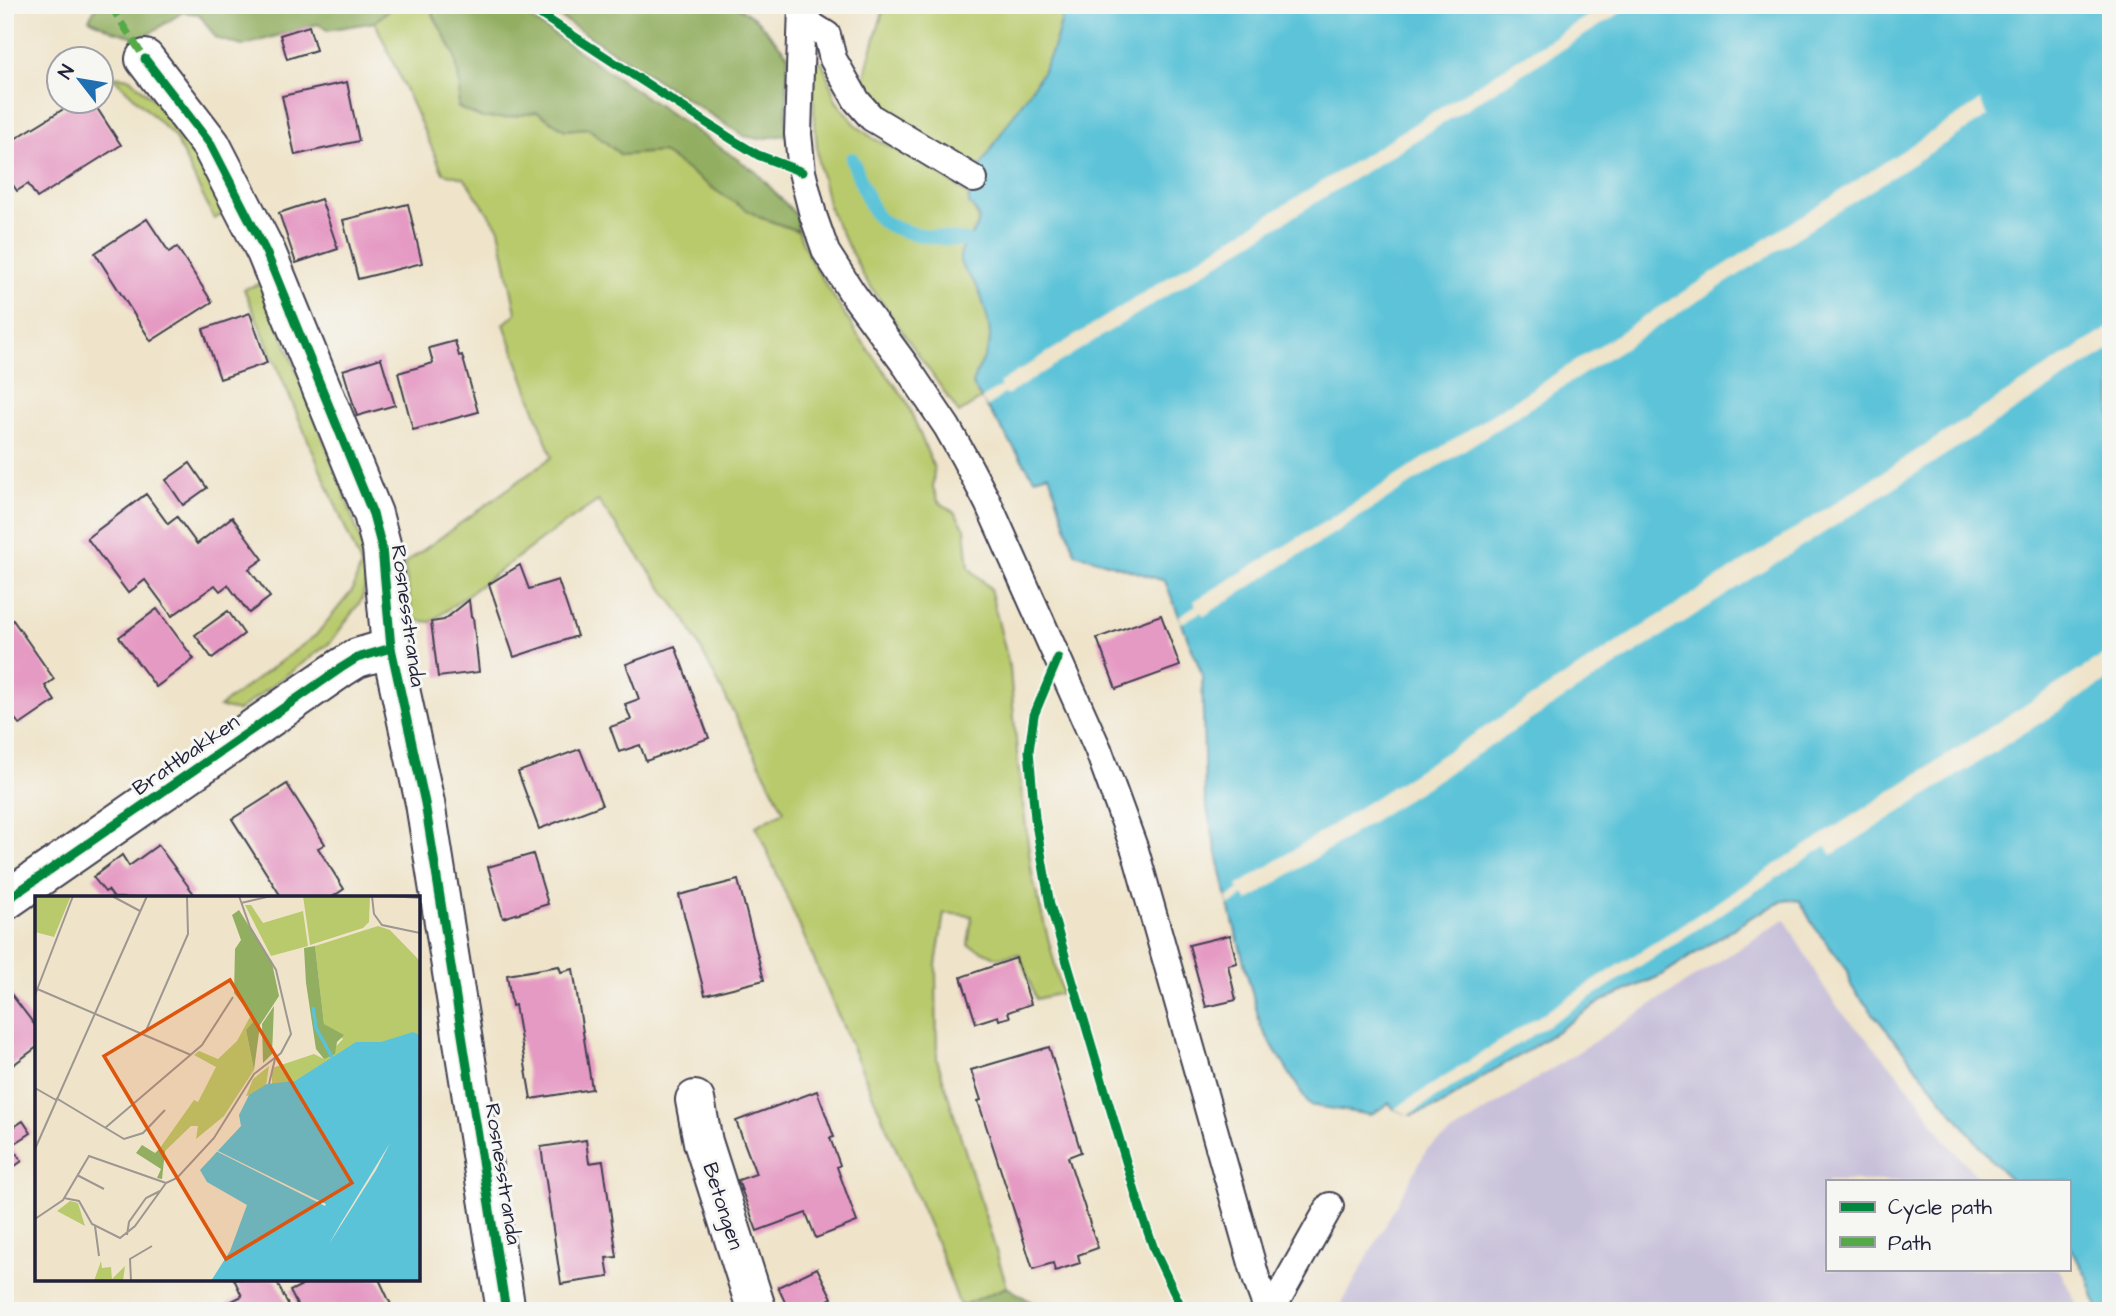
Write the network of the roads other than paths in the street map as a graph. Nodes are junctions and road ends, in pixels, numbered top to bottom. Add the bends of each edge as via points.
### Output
1 (803, 13) edge
2 (145, 59) dead end
3 (974, 180) dead end
4 (391, 648) junction
5 (8, 892) edge
6 (695, 1100) dead end
7 (1330, 1206) dead end
8 (506, 1311) edge
9 (757, 1311) edge
10 (1270, 1311) edge

1 - 3 lane via 827,35 833,59 872,118
1 - 10 lane via 798,134 802,172 826,252 953,438 988,503 1098,749 1135,850 1257,1281
2 - 4 street, Rosnesstranda via 211,145 281,287 373,514 382,548
4 - 5 street, Brattbakken via 341,668
4 - 8 street, Rosnesstranda via 428,816
6 - 9 street, Betongen via 703,1142
7 - 10 lane

